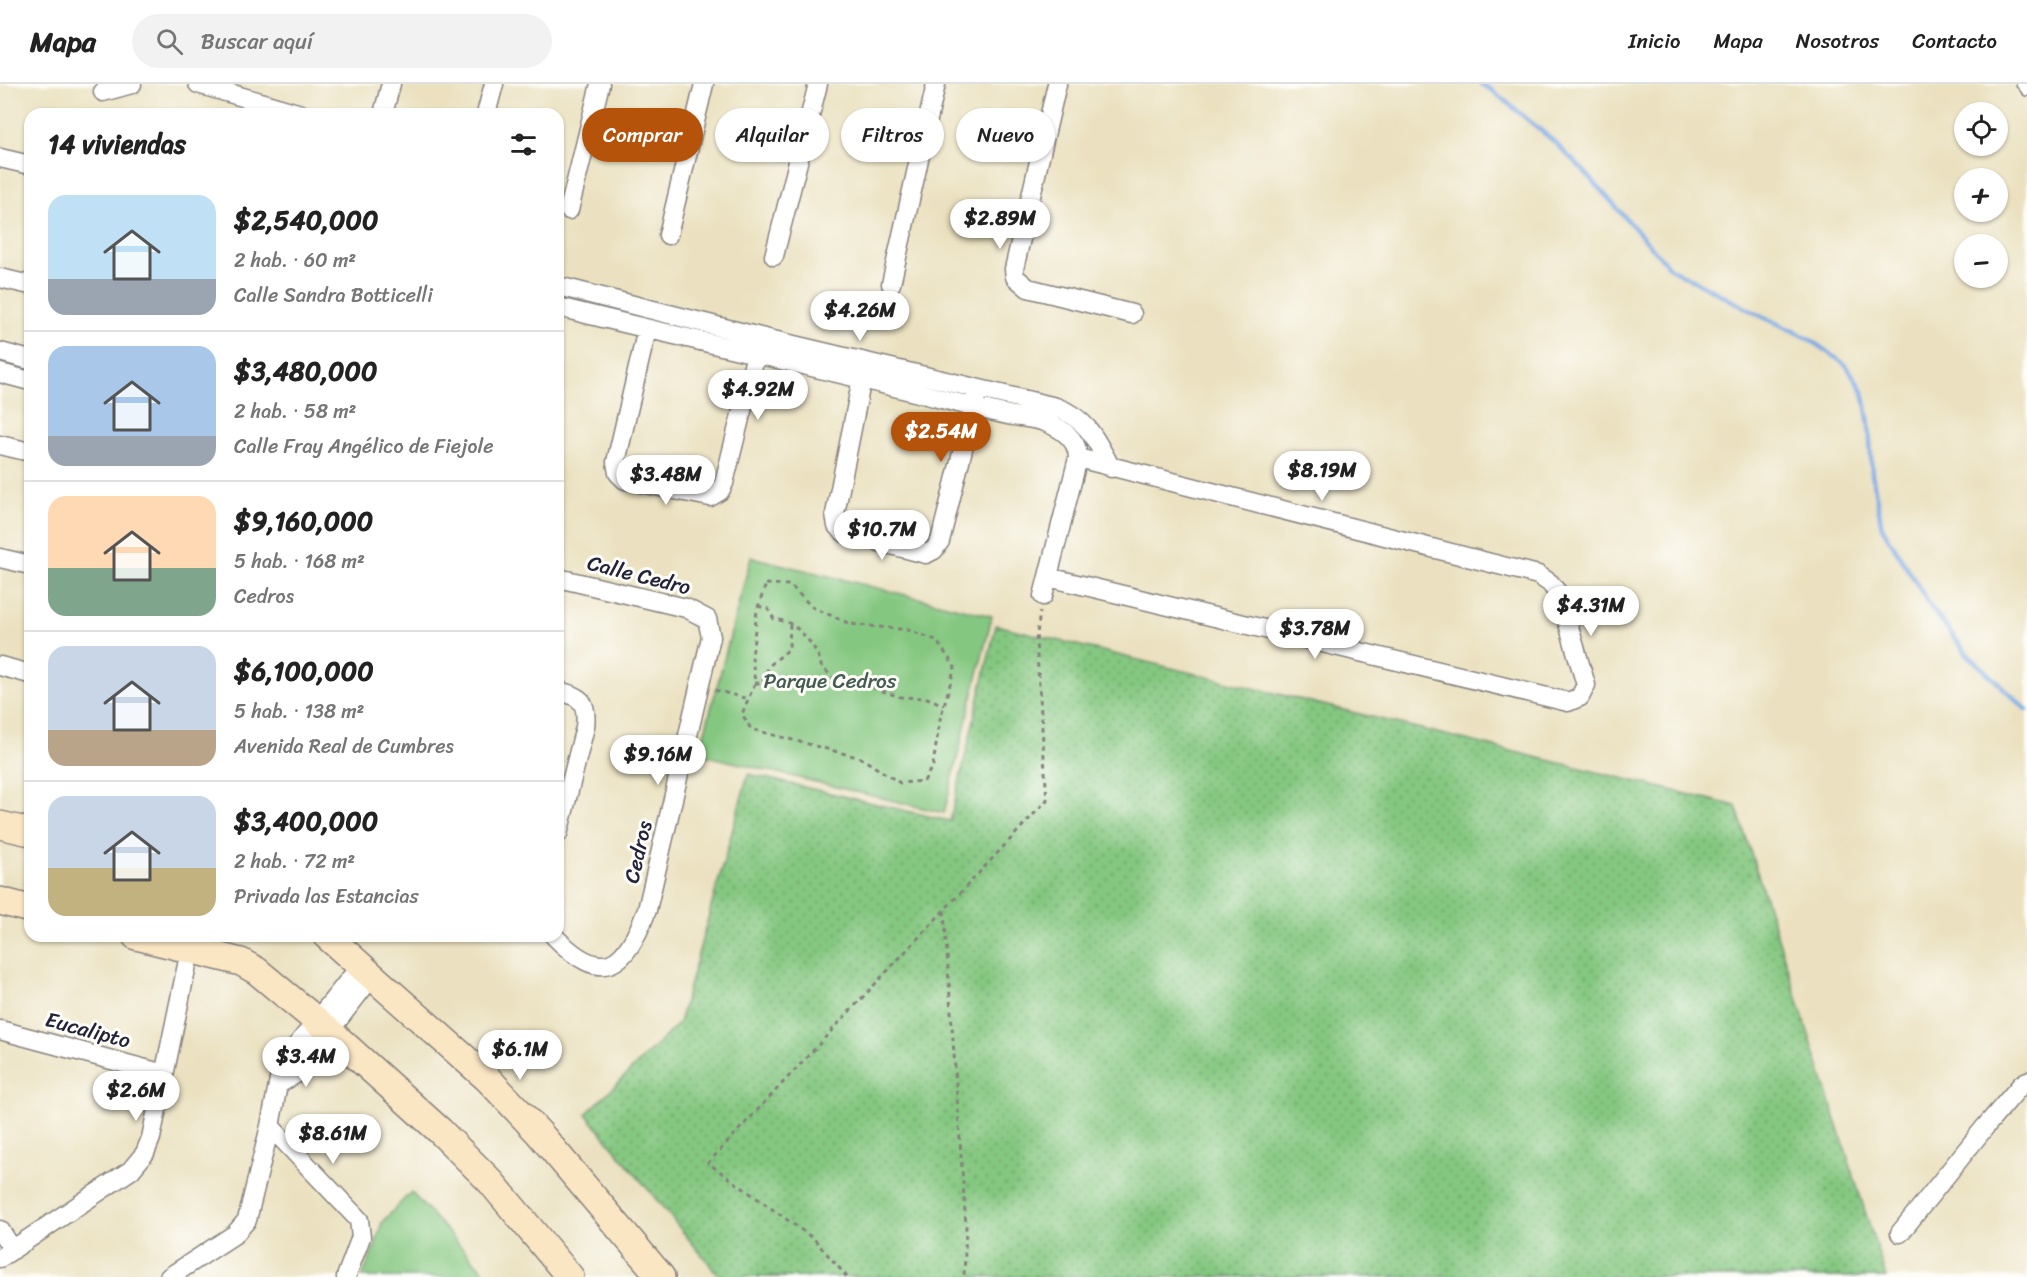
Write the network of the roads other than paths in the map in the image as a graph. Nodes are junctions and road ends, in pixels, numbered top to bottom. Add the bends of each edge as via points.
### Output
1 (132, 84) edge
2 (198, 84) edge
3 (391, 84) edge
4 (494, 84) edge
5 (600, 84) edge
6 (704, 84) edge
7 (818, 84) edge
8 (936, 84) edge
9 (1058, 84) edge
10 (2020, 84) edge
11 (2027, 91) edge
12 (103, 92) dead end
13 (280, 108) edge
14 (385, 108) edge
15 (488, 108) edge
16 (0, 158) edge
17 (24, 164) edge
18 (569, 210) dead end
19 (668, 235) dead end
20 (774, 256) dead end
21 (0, 278) edge
22 (24, 284) edge
23 (891, 284) dead end
24 (564, 287) edge
25 (564, 308) edge
26 (1132, 314) dead end
27 (647, 329) junction
28 (758, 346) junction
29 (0, 352) edge
30 (24, 358) edge
31 (0, 373) edge
32 (862, 378) junction
33 (24, 379) edge
34 (977, 389) junction
35 (973, 407) junction
36 (0, 444) edge
37 (24, 450) edge
38 (1078, 458) junction
39 (1111, 468) junction
40 (0, 558) edge
41 (24, 564) edge
42 (1048, 577) junction
43 (564, 579) edge
44 (1042, 596) road end
45 (707, 619) joint
46 (0, 666) edge
47 (24, 672) edge
48 (564, 692) edge
49 (564, 810) edge
50 (0, 825) edge
51 (24, 831) edge
52 (0, 902) edge
53 (24, 908) edge
54 (334, 942) edge
55 (560, 942) edge
56 (191, 943) edge
57 (367, 970) junction
58 (323, 1025) junction
59 (0, 1030) edge
60 (164, 1074) junction
61 (2027, 1081) edge
62 (270, 1126) junction
63 (0, 1230) edge
64 (1900, 1233) dead end
65 (7, 1254) edge
66 (169, 1277) edge
67 (346, 1277) edge
68 (570, 1277) edge
69 (661, 1277) edge

1 - 12 street
2 - 13 street
3 - 14 street
4 - 15 street
5 - 18 street
6 - 19 street
7 - 20 street
8 - 23 street
9 - 26 street via 1015,278 1028,288
10 - 11 lane
16 - 17 street
21 - 22 street
24 - 28 street
25 - 27 street
27 - 28 street
27 - 28 street via 616,462 618,472 625,480 710,497 724,483
28 - 32 street
28 - 34 street
29 - 30 street
31 - 33 street
32 - 35 street
32 - 35 street via 835,514 837,526 845,533 926,554 934,550 940,541
34 - 35 street
34 - 39 street via 1071,412 1093,434
35 - 38 street via 1049,423 1071,438 1078,448
36 - 37 street
38 - 39 street
38 - 42 street
39 - 42 street via 1538,575 1550,582 1560,596 1586,685 1580,697 1568,702
40 - 41 street
42 - 44 street
43 - 45 street, Calle Cedro via 686,608
45 - 55 street, Cedros via 711,637 639,931 628,952 604,966 591,964
46 - 47 street
48 - 49 street via 574,694 587,713
50 - 51 street
52 - 53 street
54 - 57 street
56 - 58 street via 257,971
56 - 60 street
57 - 58 street
57 - 69 street via 495,1087
58 - 62 street via 282,1064
58 - 68 street via 491,1182
59 - 60 street, Eucalipto
60 - 65 street via 151,1138 131,1170
61 - 64 street
62 - 66 street via 247,1220 235,1234
62 - 67 street via 359,1220 361,1237
63 - 65 street

